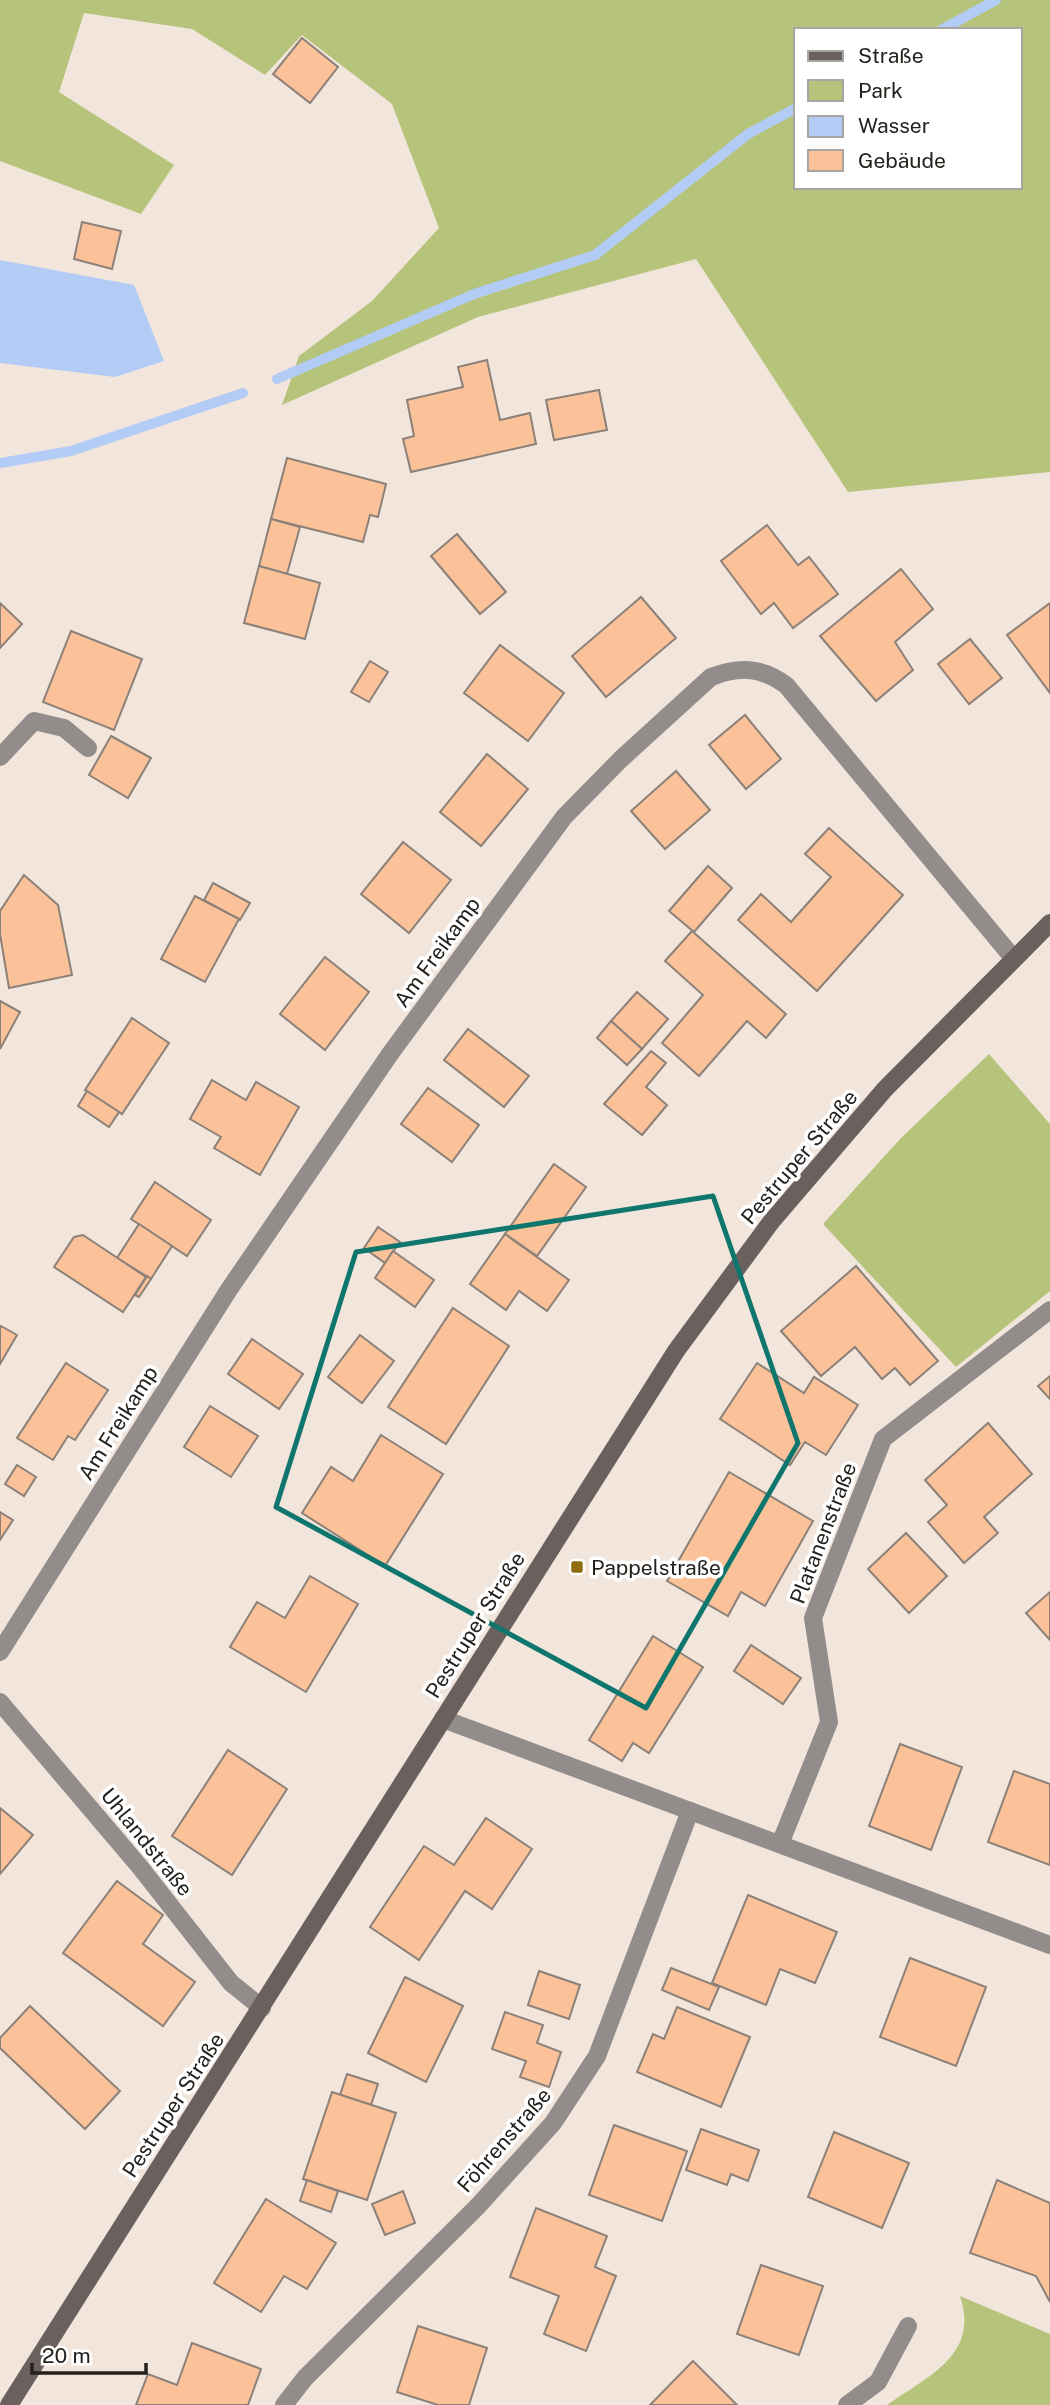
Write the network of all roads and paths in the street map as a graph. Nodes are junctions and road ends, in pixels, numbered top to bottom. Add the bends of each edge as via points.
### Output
1 (88, 748) dead end
2 (0, 757) edge
3 (1050, 923) edge
4 (1014, 959) junction
5 (1050, 1310) edge
6 (0, 1652) edge
7 (0, 1702) edge
8 (443, 1719) junction
9 (690, 1811) junction
10 (780, 1844) junction
11 (1050, 1945) edge
12 (262, 2008) junction
13 (908, 2326) dead end
14 (9, 2405) edge
15 (284, 2405) edge
16 (847, 2405) edge

1 - 2 street via 64,728 34,720
3 - 4 street, Pestruper Straße
4 - 6 street, Am Freikamp via 786,685 774,676 744,668 711,677 564,817 390,1054 228,1291
4 - 8 street, Pestruper Straße via 885,1089 771,1222 677,1351
5 - 10 street, Platanenstraße via 883,1439 813,1618 829,1721
7 - 12 street, Uhlandstraße via 231,1983
8 - 9 street
8 - 12 street, Pestruper Straße
9 - 10 street
9 - 15 street, Föhrenstraße via 597,2056 553,2123 478,2206 304,2378
10 - 11 street
12 - 14 street, Pestruper Straße
13 - 16 street via 878,2382

